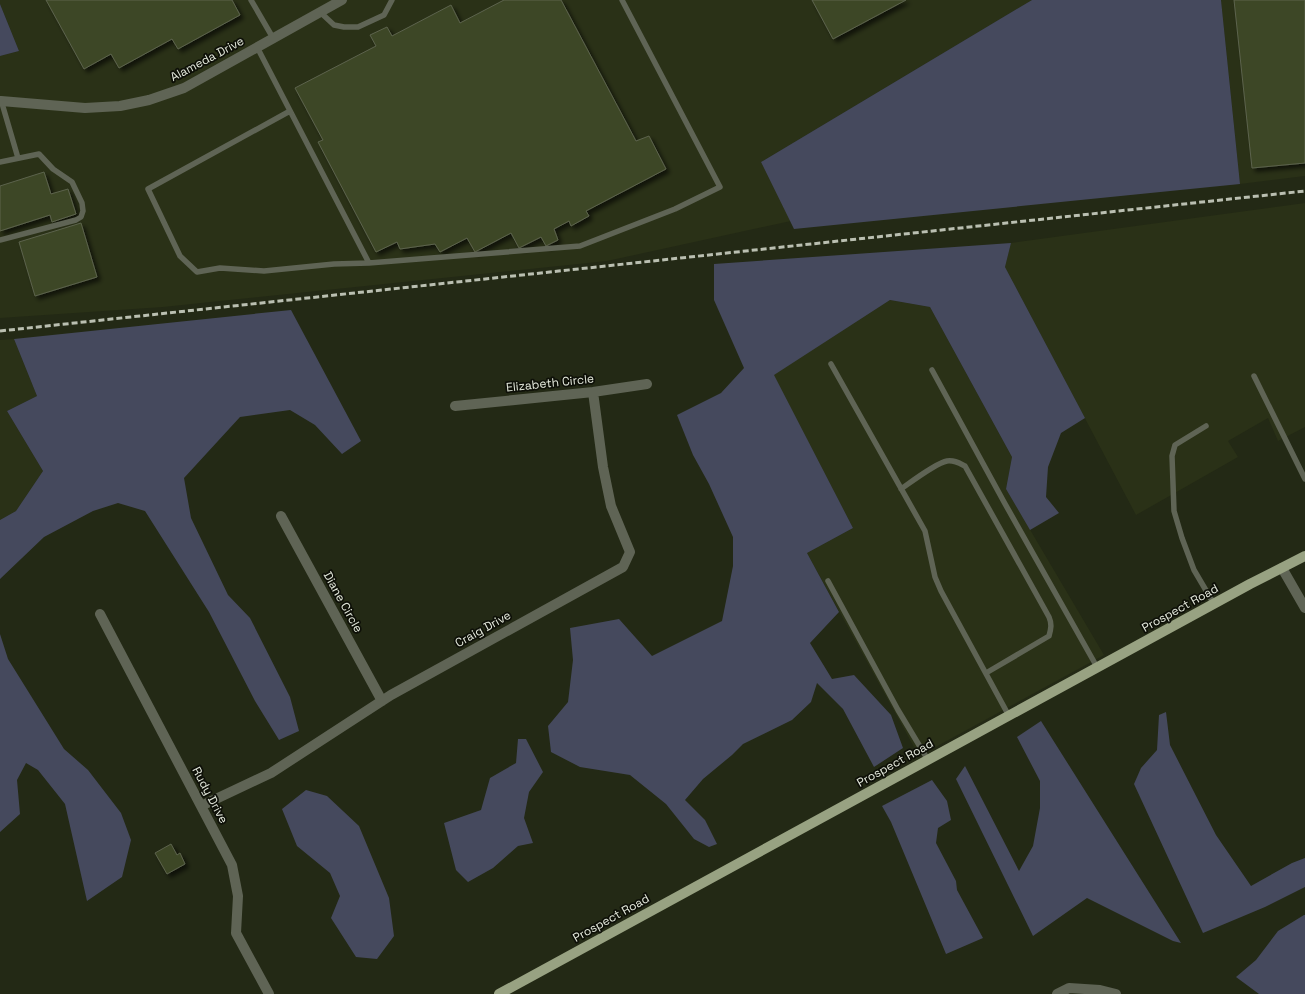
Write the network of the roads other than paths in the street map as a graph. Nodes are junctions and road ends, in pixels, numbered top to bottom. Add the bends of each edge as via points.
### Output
1 (251, 0) edge
2 (392, 0) edge
3 (622, 0) edge
4 (338, 1) edge
5 (320, 12) junction
6 (272, 38) junction
7 (257, 47) junction
8 (1, 100) edge
9 (290, 111) junction
10 (18, 158) junction
11 (0, 162) edge
12 (0, 240) edge
13 (369, 263) junction
14 (831, 364) dead end
15 (932, 370) dead end
16 (1254, 376) dead end
17 (647, 384) dead end
18 (593, 392) junction
19 (455, 406) dead end
20 (1206, 426) dead end
21 (1305, 479) edge
22 (900, 489) junction
23 (281, 516) dead end
24 (1304, 560) edge
25 (1282, 568) junction
26 (828, 581) dead end
27 (1214, 604) junction
28 (1305, 608) edge
29 (100, 614) dead end
30 (1097, 668) junction
31 (986, 673) junction
32 (382, 701) junction
33 (1009, 716) junction
34 (928, 760) junction
35 (201, 806) junction
36 (269, 994) edge
37 (499, 994) edge
38 (1058, 994) edge
39 (1116, 994) edge

1 - 6 lane
2 - 5 lane via 384,14 358,27 334,25
3 - 13 lane via 720,187 675,209 580,246
4 - 5 street, Alameda Drive
5 - 6 street, Alameda Drive
6 - 7 street, Alameda Drive
7 - 8 street, Alameda Drive via 184,88 149,100 120,106 85,108
7 - 9 lane
8 - 10 lane
9 - 13 lane
9 - 13 lane via 148,189 180,256 196,272 220,268 264,271
10 - 11 lane
10 - 12 lane via 39,154 53,169 72,182 83,211 81,217 76,220
14 - 22 lane
15 - 30 lane
16 - 21 lane
17 - 18 street, Elizabeth Circle
18 - 19 street, Elizabeth Circle
18 - 32 street, Craig Drive via 611,506 630,552 622,567
20 - 27 lane via 1175,445 1172,456 1172,495 1174,511 1191,564
22 - 31 lane via 925,530 941,591
22 - 31 lane via 947,461 965,466 1049,617 1049,636
23 - 32 street, Diane Circle
24 - 25 main road, Prospect Road
25 - 27 main road, Prospect Road
25 - 28 street
26 - 34 lane
27 - 30 main road, Prospect Road
29 - 35 street, Rudy Drive
30 - 33 main road, Prospect Road
31 - 33 lane
32 - 35 street, Craig Drive via 271,773
33 - 34 main road, Prospect Road
34 - 37 main road, Prospect Road
35 - 36 street, Rudy Drive via 232,865 238,896 236,933
38 - 39 street via 1069,988

